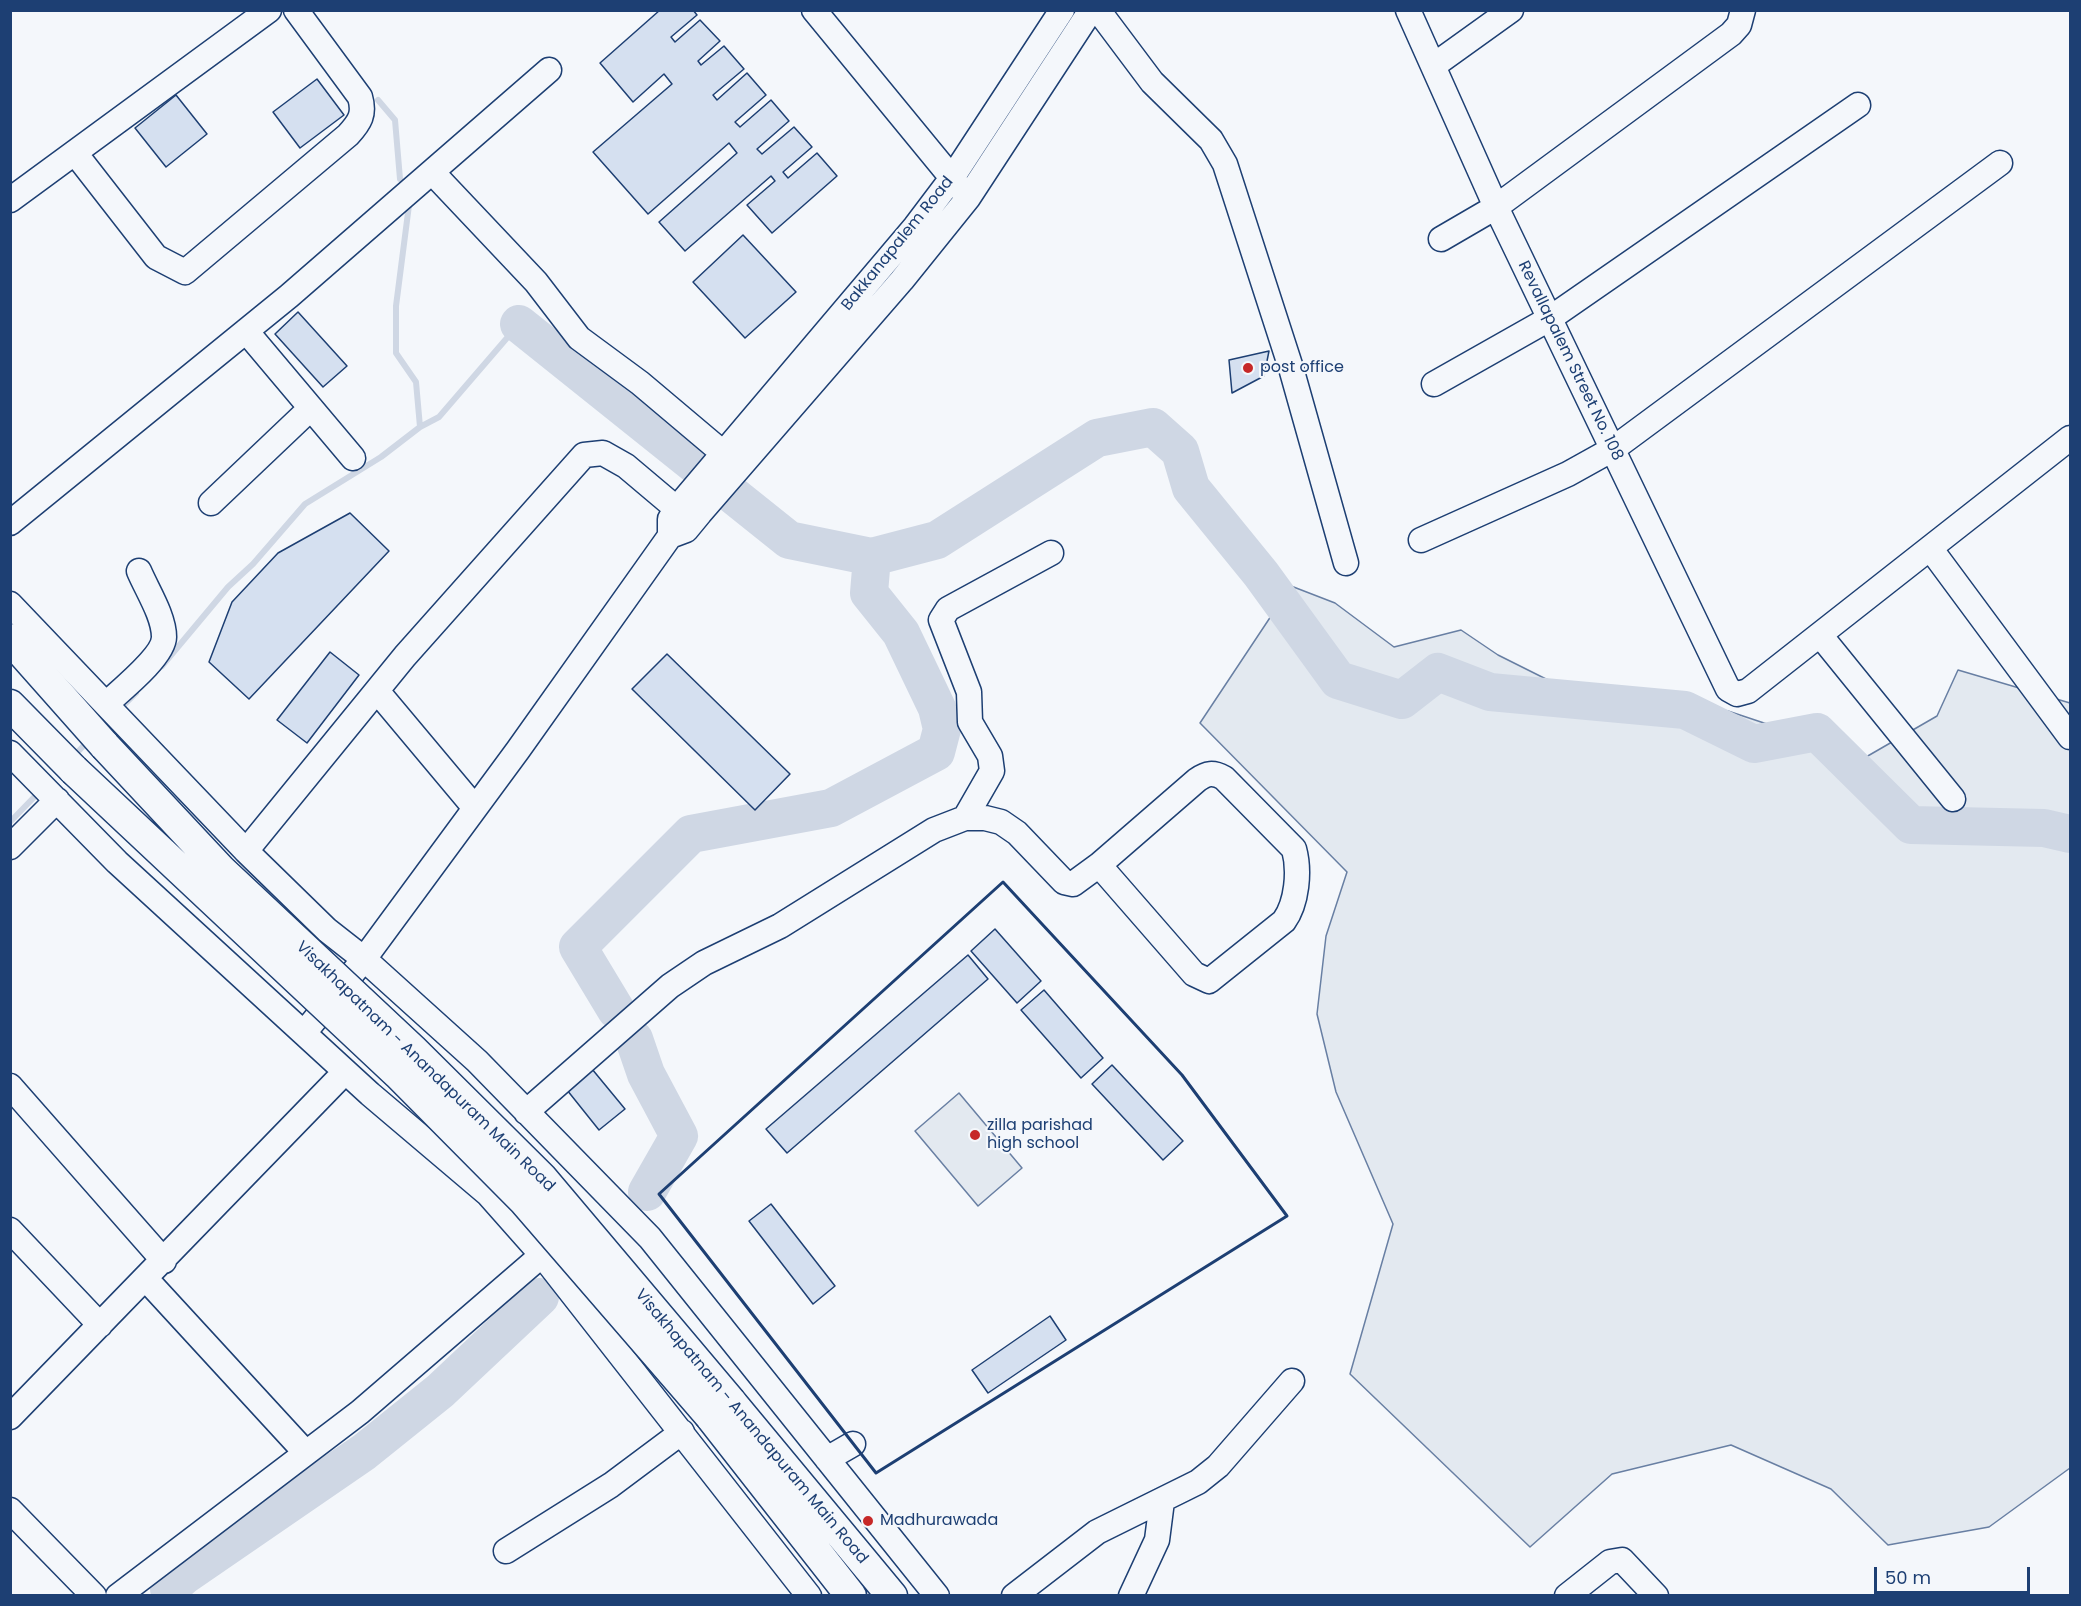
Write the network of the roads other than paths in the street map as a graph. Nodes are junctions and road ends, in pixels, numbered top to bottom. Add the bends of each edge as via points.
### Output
1 (269, 10) edge
2 (296, 10) edge
3 (814, 10) edge
4 (1062, 10) edge
5 (1091, 10) edge
6 (1098, 10) edge
7 (1408, 10) edge
8 (1511, 10) edge
9 (1743, 10) edge
10 (549, 70) dead end
11 (1437, 74) junction
12 (1858, 105) dead end
13 (75, 153) junction
14 (2000, 163) dead end
15 (432, 171) junction
16 (951, 178) junction
17 (968, 198) junction
18 (10, 200) edge
19 (1496, 207) junction
20 (1441, 239) dead end
21 (1549, 319) junction
22 (246, 331) junction
23 (1434, 384) dead end
24 (312, 408) junction
25 (2070, 438) edge
26 (1613, 449) junction
27 (353, 458) dead end
28 (723, 464) junction
29 (211, 503) dead end
30 (687, 508) junction
31 (10, 523) edge
32 (1421, 540) dead end
33 (1929, 549) junction
34 (1051, 553) dead end
35 (1346, 563) dead end
36 (139, 571) dead end
37 (10, 604) edge
38 (1820, 635) junction
39 (10, 639) edge
40 (377, 691) junction
41 (10, 705) edge
42 (95, 714) junction
43 (2070, 737) edge
44 (10, 753) edge
45 (48, 792) junction
46 (1953, 799) dead end
47 (475, 808) junction
48 (965, 818) junction
49 (10, 847) edge
50 (246, 851) junction
51 (1100, 865) junction
52 (364, 958) junction
53 (304, 1032) junction
54 (345, 1072) junction
55 (10, 1086) edge
56 (526, 1112) junction
57 (10, 1230) edge
58 (542, 1256) junction
59 (164, 1261) junction
60 (146, 1279) junction
61 (100, 1325) junction
62 (1292, 1381) dead end
63 (720, 1409) junction
64 (10, 1417) edge
65 (682, 1432) junction
66 (853, 1444) dead end
67 (306, 1453) junction
68 (827, 1459) junction
69 (1162, 1501) junction
70 (10, 1510) edge
71 (506, 1551) dead end
72 (133, 1591) edge
73 (94, 1596) edge
74 (809, 1596) edge
75 (851, 1596) edge
76 (892, 1596) edge
77 (937, 1596) edge
78 (1014, 1596) edge
79 (1131, 1596) edge
80 (1567, 1596) edge
81 (1656, 1596) edge

1 - 13 street
2 - 13 street via 360,97 360,122 185,272 156,257
3 - 16 street
4 - 16 street, Bakkanapalem Road
5 - 17 street
6 - 35 street via 1163,95 1211,140 1225,164 1291,368
7 - 11 street, Revallapalem Street No. 108
8 - 11 street
9 - 19 street via 1739,25 1731,34
10 - 15 street
11 - 19 street, Revallapalem Street No. 108
12 - 21 street
13 - 18 street
14 - 26 street
15 - 22 street
15 - 28 street via 536,282 579,338 640,383
16 - 17 street
16 - 28 street, Bakkanapalem Road
17 - 28 street via 902,280
19 - 20 street
19 - 21 street, Revallapalem Street No. 108
21 - 23 street
21 - 26 street, Revallapalem Street No. 108
22 - 24 street
22 - 31 street
24 - 27 street
24 - 29 street
25 - 33 street
26 - 32 street via 1568,474
26 - 38 street, Revallapalem Street No. 108 via 1722,680 1737,694 1749,691
28 - 30 street
30 - 40 street via 603,453 584,455
30 - 47 street via 670,519 670,536
33 - 38 street
33 - 43 street
34 - 48 street via 948,609 941,620 969,692 969,722 990,756 992,771
36 - 42 street via 164,639 153,659
37 - 42 street
38 - 46 street
39 - 42 main road
40 - 47 street
40 - 50 street
41 - 63 main road, Visakhapatnam - Anandapuram Main Road, bridge via 398,1074
42 - 50 street
42 - 63 main road, Visakhapatnam - Anandapuram Main Road, bridge via 105,746 221,870 412,1049 542,1178
44 - 45 street
45 - 49 street
45 - 53 street via 117,862
47 - 52 street
48 - 51 street via 1001,822 1017,833 1064,882 1073,884
48 - 56 street via 934,830 780,926 687,974
50 - 52 street via 327,930
51 - 51 street via 1197,780 1215,773 1294,849 1294,899 1284,921 1209,981 1194,974
52 - 53 street
52 - 56 street via 477,1061
53 - 54 street
54 - 58 street via 488,1194
54 - 59 street
55 - 59 street
56 - 68 street via 650,1238
57 - 61 street
58 - 65 street
58 - 67 street via 360,1412
59 - 60 street
60 - 61 street
60 - 67 street
61 - 64 street
62 - 69 street via 1218,1466
63 - 75 main road, Visakhapatnam - Anandapuram Main Road
63 - 76 main road, Visakhapatnam - Anandapuram Main Road
65 - 71 street via 611,1485
65 - 74 street
66 - 68 street
67 - 72 street
68 - 77 street
69 - 78 street via 1097,1532
69 - 79 street via 1157,1540
70 - 73 street
80 - 81 street via 1610,1562 1622,1560

